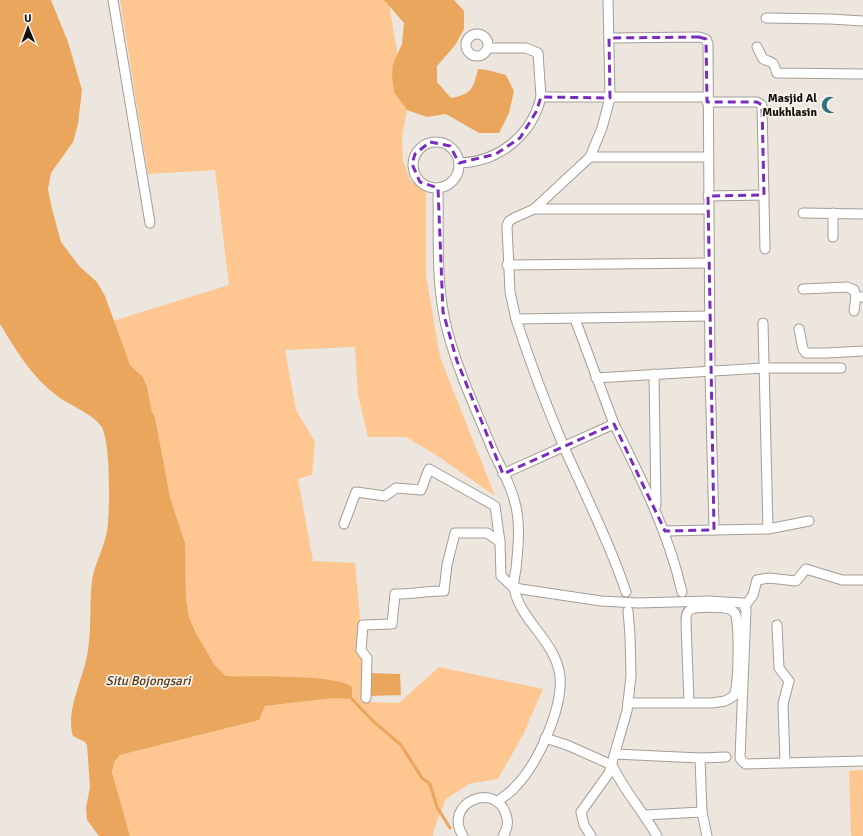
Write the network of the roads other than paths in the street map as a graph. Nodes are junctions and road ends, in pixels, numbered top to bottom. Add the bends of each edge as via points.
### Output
1 (112, 0) edge
2 (608, 0) edge
3 (766, 18) dead end
4 (863, 21) edge
5 (609, 38) junction
6 (757, 47) dead end
7 (488, 48) dead end
8 (863, 74) edge
9 (541, 97) junction
10 (610, 98) junction
11 (707, 99) junction
12 (590, 157) junction
13 (708, 157) junction
14 (459, 163) junction
15 (438, 188) junction
16 (764, 195) junction
17 (708, 196) junction
18 (534, 209) junction
19 (708, 209) junction
20 (803, 213) dead end
21 (833, 213) junction
22 (863, 214) edge
23 (150, 223) dead end
24 (833, 237) dead end
25 (765, 249) dead end
26 (709, 263) junction
27 (507, 265) junction
28 (803, 289) dead end
29 (859, 297) edge
30 (854, 311) dead end
31 (709, 316) junction
32 (516, 319) junction
33 (575, 319) junction
34 (763, 324) dead end
35 (799, 329) dead end
36 (863, 351) edge
37 (764, 368) junction
38 (842, 368) dead end
39 (710, 371) junction
40 (654, 374) junction
41 (596, 378) junction
42 (614, 424) junction
43 (564, 447) junction
44 (503, 474) junction
45 (656, 509) junction
46 (809, 521) dead end
47 (344, 524) dead end
48 (768, 529) junction
49 (714, 530) junction
50 (665, 531) junction
51 (500, 542) junction
52 (863, 580) edge
53 (514, 588) junction
54 (626, 592) dead end
55 (682, 592) dead end
56 (745, 606) junction
57 (628, 611) dead end
58 (777, 625) dead end
59 (366, 698) dead end
60 (628, 703) junction
61 (689, 703) junction
62 (545, 738) junction
63 (615, 754) junction
64 (726, 757) dead end
65 (700, 758) junction
66 (863, 761) edge
67 (785, 762) junction
68 (612, 765) junction
69 (497, 802) junction
70 (702, 812) junction
71 (645, 815) junction
72 (506, 835) edge
73 (461, 836) edge
74 (591, 836) edge
75 (657, 836) edge
76 (707, 836) edge

1 - 23 street
2 - 5 street
3 - 4 street
5 - 10 street
5 - 11 street via 706,39
6 - 8 street via 763,59 772,61 777,72
7 - 9 street via 526,48 538,53
9 - 10 street
9 - 14 street via 536,112 520,138 482,160
10 - 11 street
10 - 12 street via 602,128
11 - 13 street
11 - 16 street via 757,102 762,105
12 - 13 street
12 - 18 street
13 - 17 street
14 - 15 street via 454,180 447,186
14 - 15 street via 456,153 450,146 440,142 426,144 415,154 412,164 414,174 428,187
15 - 44 street via 439,265 443,312 469,393
16 - 17 street
16 - 25 street
17 - 19 street
18 - 19 street
18 - 27 street via 509,221
19 - 26 street
20 - 21 street
21 - 22 street
21 - 24 street
26 - 27 street
26 - 31 street
27 - 32 street
28 - 29 street via 847,287 854,290
29 - 30 street
31 - 33 street
31 - 39 street
32 - 33 street
32 - 43 street via 525,349
33 - 41 street
34 - 37 street
35 - 36 street via 806,353
37 - 38 street
37 - 39 street
37 - 48 street
39 - 40 street
39 - 49 street
40 - 41 street
40 - 45 street
41 - 42 street
42 - 43 street
42 - 45 street
43 - 44 street
43 - 54 street via 611,548
44 - 53 street via 515,502 518,523
45 - 50 street
46 - 48 street
47 - 51 street via 356,492 385,496 396,488 421,490 429,469 494,506
48 - 49 street
49 - 50 street
50 - 55 street
51 - 53 street via 501,576
51 - 59 street via 487,533 455,533 447,564 444,592 396,594 392,624 363,625 361,650 367,658
52 - 56 street via 842,580 806,569 796,581 769,578 757,580 753,595
53 - 56 street via 613,602 708,601 740,602
53 - 62 street via 529,619 549,646 560,676 557,704
56 - 67 street via 740,758 746,764
57 - 60 street via 631,664
58 - 67 street via 779,668 789,681 783,704
60 - 61 street
60 - 63 street
61 - 61 street via 687,613 699,608 730,609 735,613 736,621 735,692 730,699 719,703
62 - 68 street
62 - 69 street via 525,775
63 - 65 street
63 - 68 street
64 - 65 street
65 - 70 street
66 - 67 street
68 - 71 street via 620,783
68 - 74 street via 605,780 582,812 584,825
69 - 72 street via 502,806 507,818
69 - 73 street via 482,797 468,802 460,813
70 - 71 street
70 - 76 street
71 - 75 street

